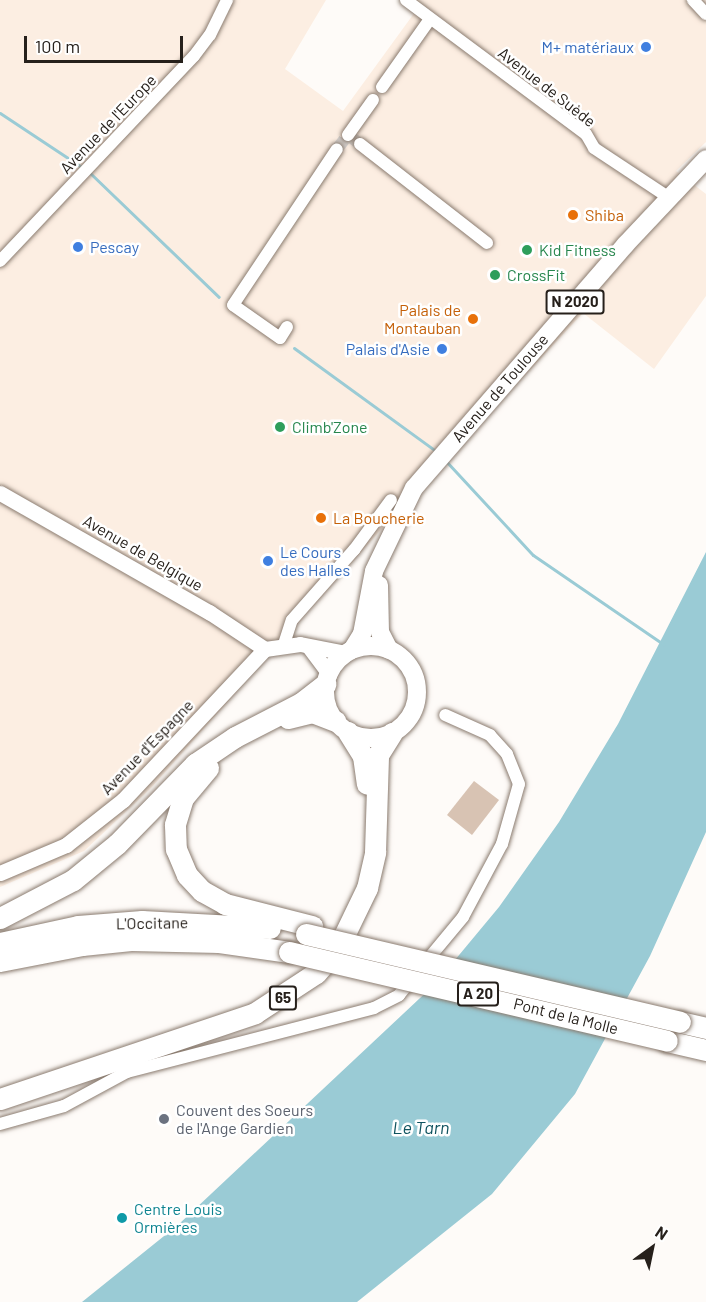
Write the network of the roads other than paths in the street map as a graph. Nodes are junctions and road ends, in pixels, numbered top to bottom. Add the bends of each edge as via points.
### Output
1 (227, 0) edge
2 (406, 0) edge
3 (693, 0) edge
4 (706, 14) edge
5 (430, 19) junction
6 (382, 87) dead end
7 (373, 100) dead end
8 (348, 135) dead end
9 (360, 144) dead end
10 (338, 149) tunnel mouth
11 (706, 159) edge
12 (668, 197) junction
13 (487, 243) dead end
14 (0, 261) edge
15 (287, 327) dead end
16 (0, 493) edge
17 (391, 500) dead end
18 (383, 550) junction
19 (284, 644) junction
20 (309, 647) junction
21 (265, 649) junction
22 (389, 650) junction
23 (349, 652) junction
24 (327, 679) junction
25 (445, 715) dead end
26 (341, 727) junction
27 (392, 733) junction
28 (0, 873) edge
29 (0, 918) edge
30 (309, 930) junction
31 (289, 952) joint
32 (2, 956) edge
33 (706, 1028) edge
34 (706, 1050) edge
35 (0, 1089) edge
36 (0, 1099) edge
37 (0, 1125) edge

1 - 14 street, Avenue de l'Europe via 210,35 194,56
2 - 5 street, Avenue de Suède
3 - 4 street
5 - 6 street
5 - 12 street, Avenue de Suède via 586,134 594,148
7 - 8 street
9 - 13 street
10 - 15 street via 233,305 280,338
11 - 12 main road, Avenue de Toulouse / N 2020
12 - 18 main road, Avenue de Toulouse / N 2020 via 434,464 414,489
16 - 21 street, Avenue de Belgique via 209,612
17 - 19 street via 354,550 292,620
18 - 22 main road, Avenue de Toulouse / N 2020 via 379,621
18 - 23 main road, Avenue de Toulouse / N 2020 via 369,586 362,634
19 - 20 street
19 - 21 street
20 - 23 street
20 - 24 street
21 - 28 street, Avenue d'Espagne via 123,800 66,845
22 - 23 main road via 370,646
22 - 27 main road via 409,666 417,691 412,712
23 - 24 main road
24 - 26 main road via 326,703
24 - 29 highway via 301,703 235,737 195,764 117,844 73,880
25 - 37 street via 490,735 507,754 519,784 502,844 463,917 399,995 374,1008 127,1072 64,1106
26 - 27 main road via 365,738
26 - 30 highway via 312,712 293,715 223,756 192,784 175,825 176,849 187,875 202,891 225,904
26 - 35 highway, 65 via 363,756 366,772 363,863 346,917 331,945 315,962 296,979 253,1005
27 - 36 highway, 65 via 378,755 375,852 367,888 338,948 316,973 255,1013
30 - 32 highway, L'Occitane / A 20 via 142,921 78,927
30 - 33 highway, Pont de la Molle / A 20, bridge
31 - 32 highway, L'Occitane / A 20 via 219,942 131,940
31 - 34 highway, Pont de la Molle / A 20, bridge

